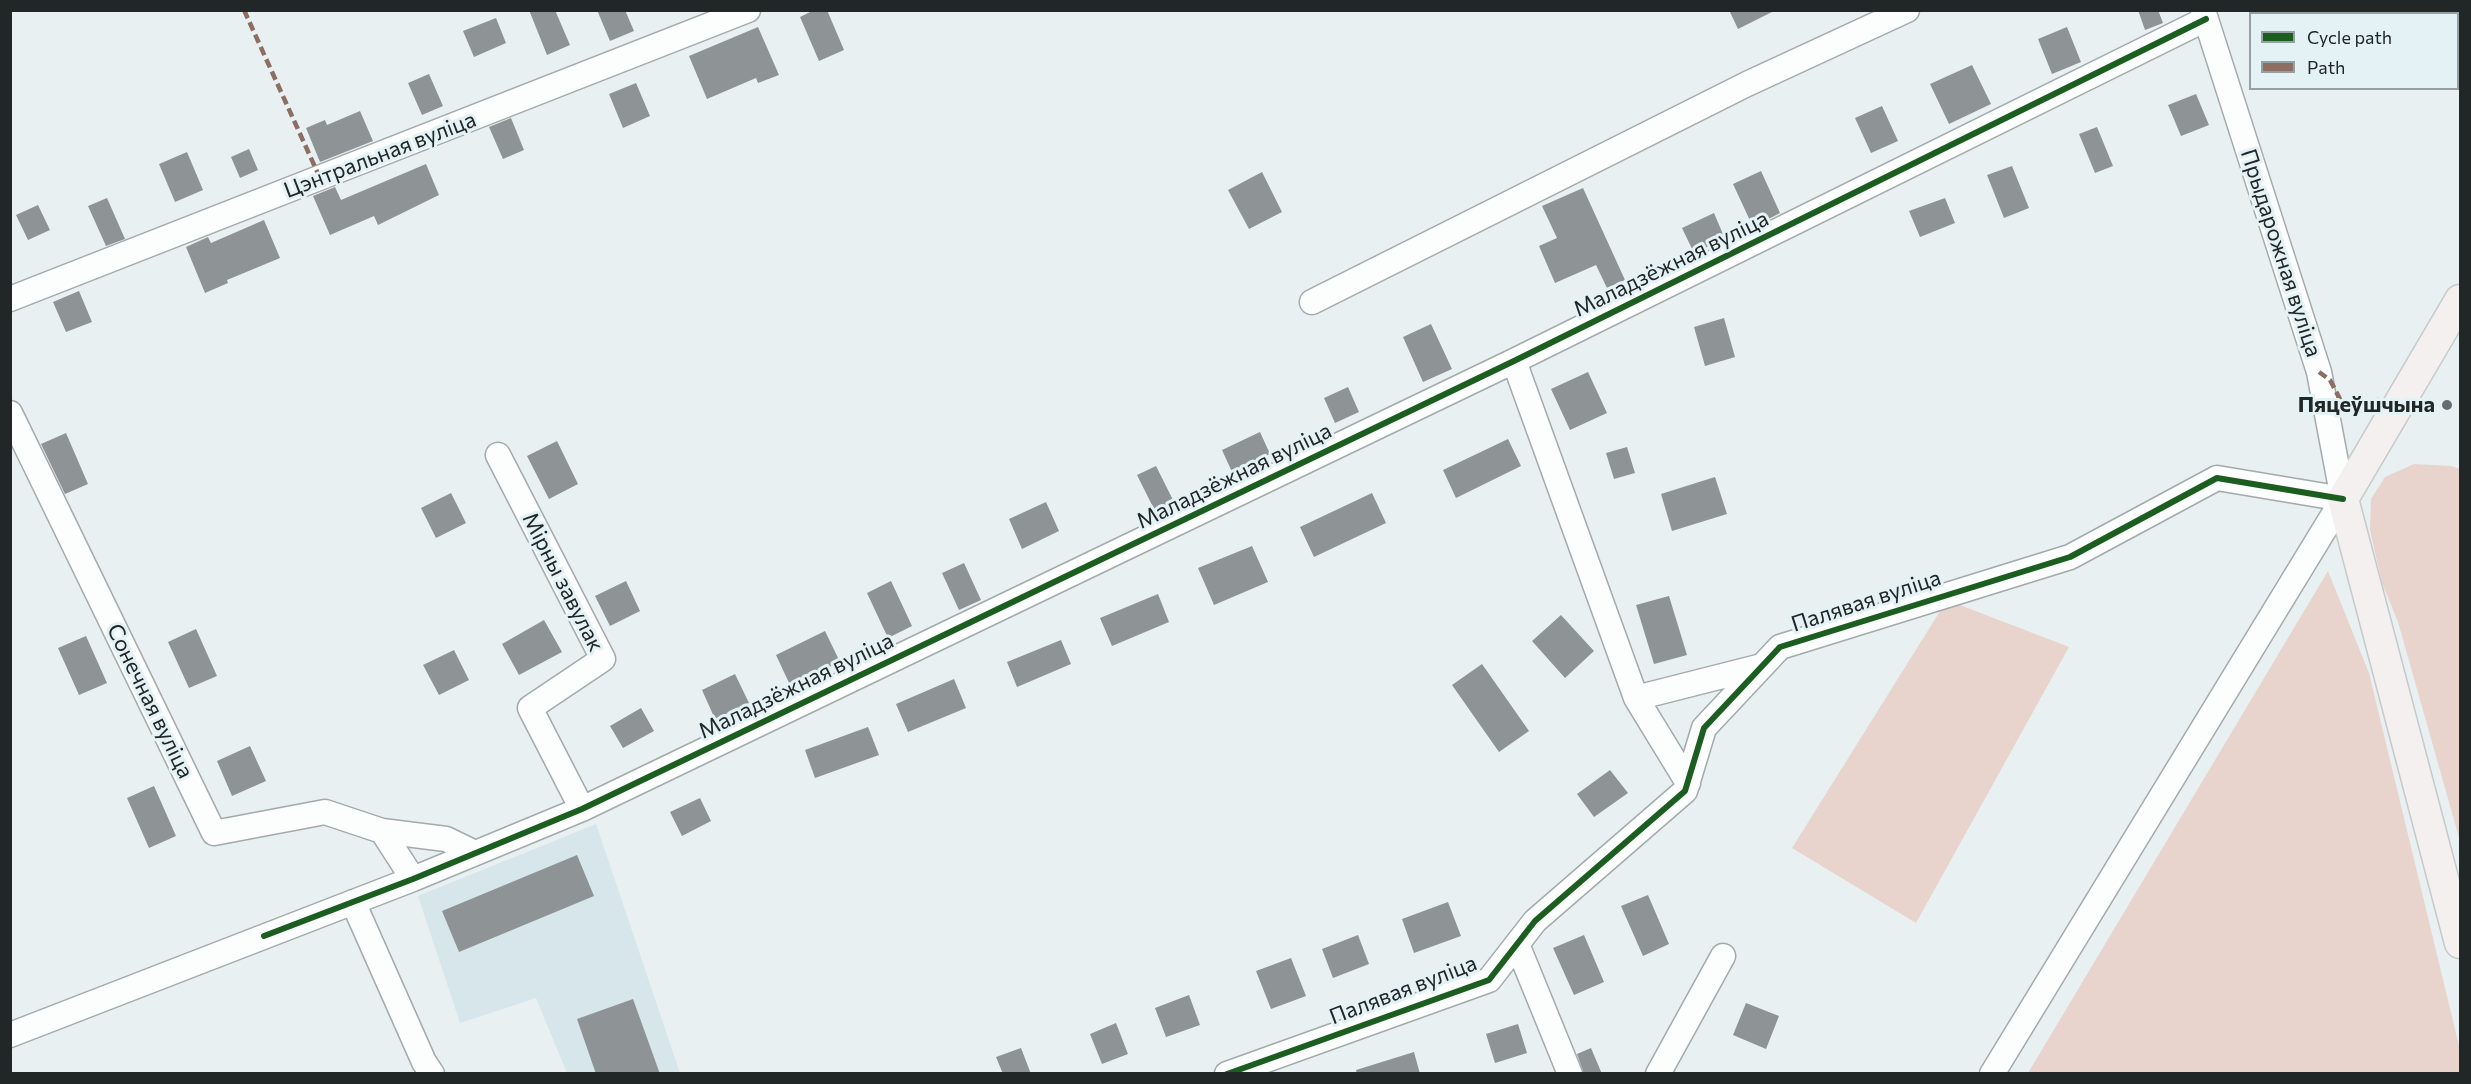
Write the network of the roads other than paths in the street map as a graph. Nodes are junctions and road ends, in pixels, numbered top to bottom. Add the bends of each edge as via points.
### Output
1 (748, 10) edge
2 (1907, 10) edge
3 (2205, 15) edge
4 (10, 299) edge
5 (2460, 300) edge
6 (1312, 302) dead end
7 (1514, 362) junction
8 (10, 413) edge
9 (498, 455) dead end
10 (2343, 499) junction
11 (1762, 666) junction
12 (1636, 698) junction
13 (1688, 783) junction
14 (582, 808) junction
15 (382, 831) junction
16 (475, 853) junction
17 (413, 879) junction
18 (353, 902) junction
19 (2460, 943) edge
20 (1517, 944) junction
21 (1723, 956) dead end
22 (10, 1035) edge
23 (432, 1074) edge
24 (1227, 1074) edge
25 (1570, 1074) edge
26 (1658, 1074) edge
27 (1992, 1074) edge

1 - 4 street, Цэнтральная вуліца
2 - 6 street via 1747,84
3 - 7 street, Маладзёжная вуліца
3 - 10 street, Прыдарожная вуліца via 2319,372
5 - 10 main road
7 - 12 street
7 - 14 street, Маладзёжная вуліца
8 - 15 street, Сонечная вуліца via 214,833 326,812
9 - 14 street, Мірны завулак via 603,659 530,708
10 - 11 street, Палявая вуліца via 2217,478 2070,557 1780,647
10 - 19 main road
10 - 27 street
11 - 12 street
11 - 13 street, Палявая вуліца via 1704,728
12 - 13 street
13 - 20 street, Палявая вуліца via 1685,791 1535,921
14 - 16 street, Маладзёжная вуліца
15 - 16 street, Сонечная вуліца via 447,839
15 - 17 street
16 - 17 street, Маладзёжная вуліца
17 - 18 street, Маладзёжная вуліца
18 - 22 street, Маладзёжная вуліца
18 - 23 street
20 - 24 street, Палявая вуліца via 1489,980
20 - 25 street
21 - 26 street

